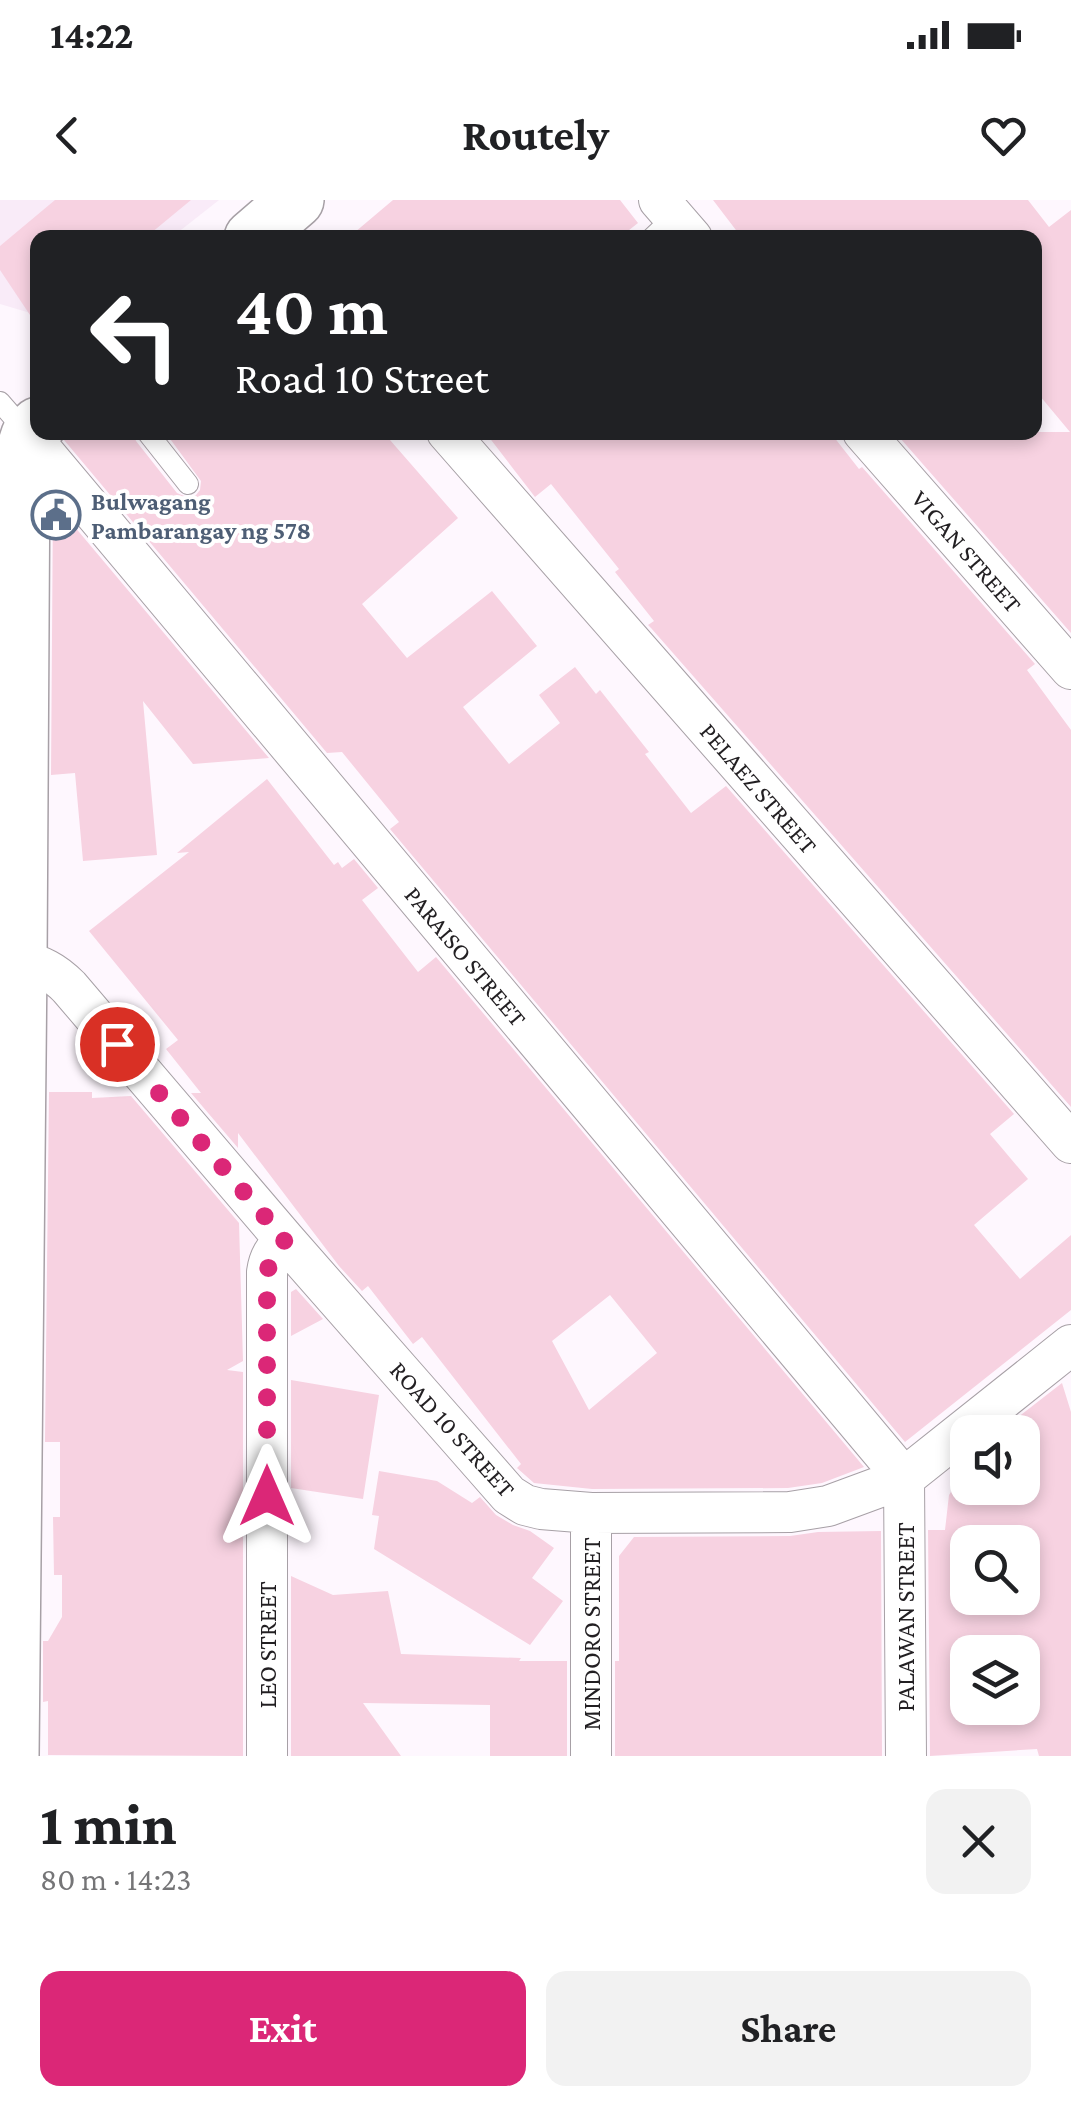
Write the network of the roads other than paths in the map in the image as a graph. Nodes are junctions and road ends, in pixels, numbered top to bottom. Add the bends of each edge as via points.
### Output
1 (18, 436) edge
2 (153, 440) edge
3 (454, 440) edge
4 (870, 440) edge
5 (188, 484) dead end
6 (1071, 669) edge
7 (19, 962) junction
8 (1071, 1143) edge
9 (285, 1240) junction
10 (1071, 1345) edge
11 (904, 1478) junction
12 (591, 1513) junction
13 (7, 1553) edge
14 (11, 1756) edge
15 (267, 1756) edge
16 (590, 1756) edge
17 (906, 1756) edge

1 - 7 street
1 - 11 street, PARAISO STREET
2 - 5 lane
3 - 8 street, PELAEZ STREET
4 - 6 street, VIGAN STREET
7 - 9 street, ROAD 10 STREET via 54,972 70,987
7 - 13 street
9 - 12 street, ROAD 10 STREET via 509,1495 541,1509
9 - 15 street, LEO STREET via 267,1272
10 - 11 street, ROAD 10 STREET
11 - 12 street, ROAD 10 STREET via 828,1506 790,1512
11 - 17 street, PALAWAN STREET
12 - 16 street, MINDORO STREET
13 - 14 street

